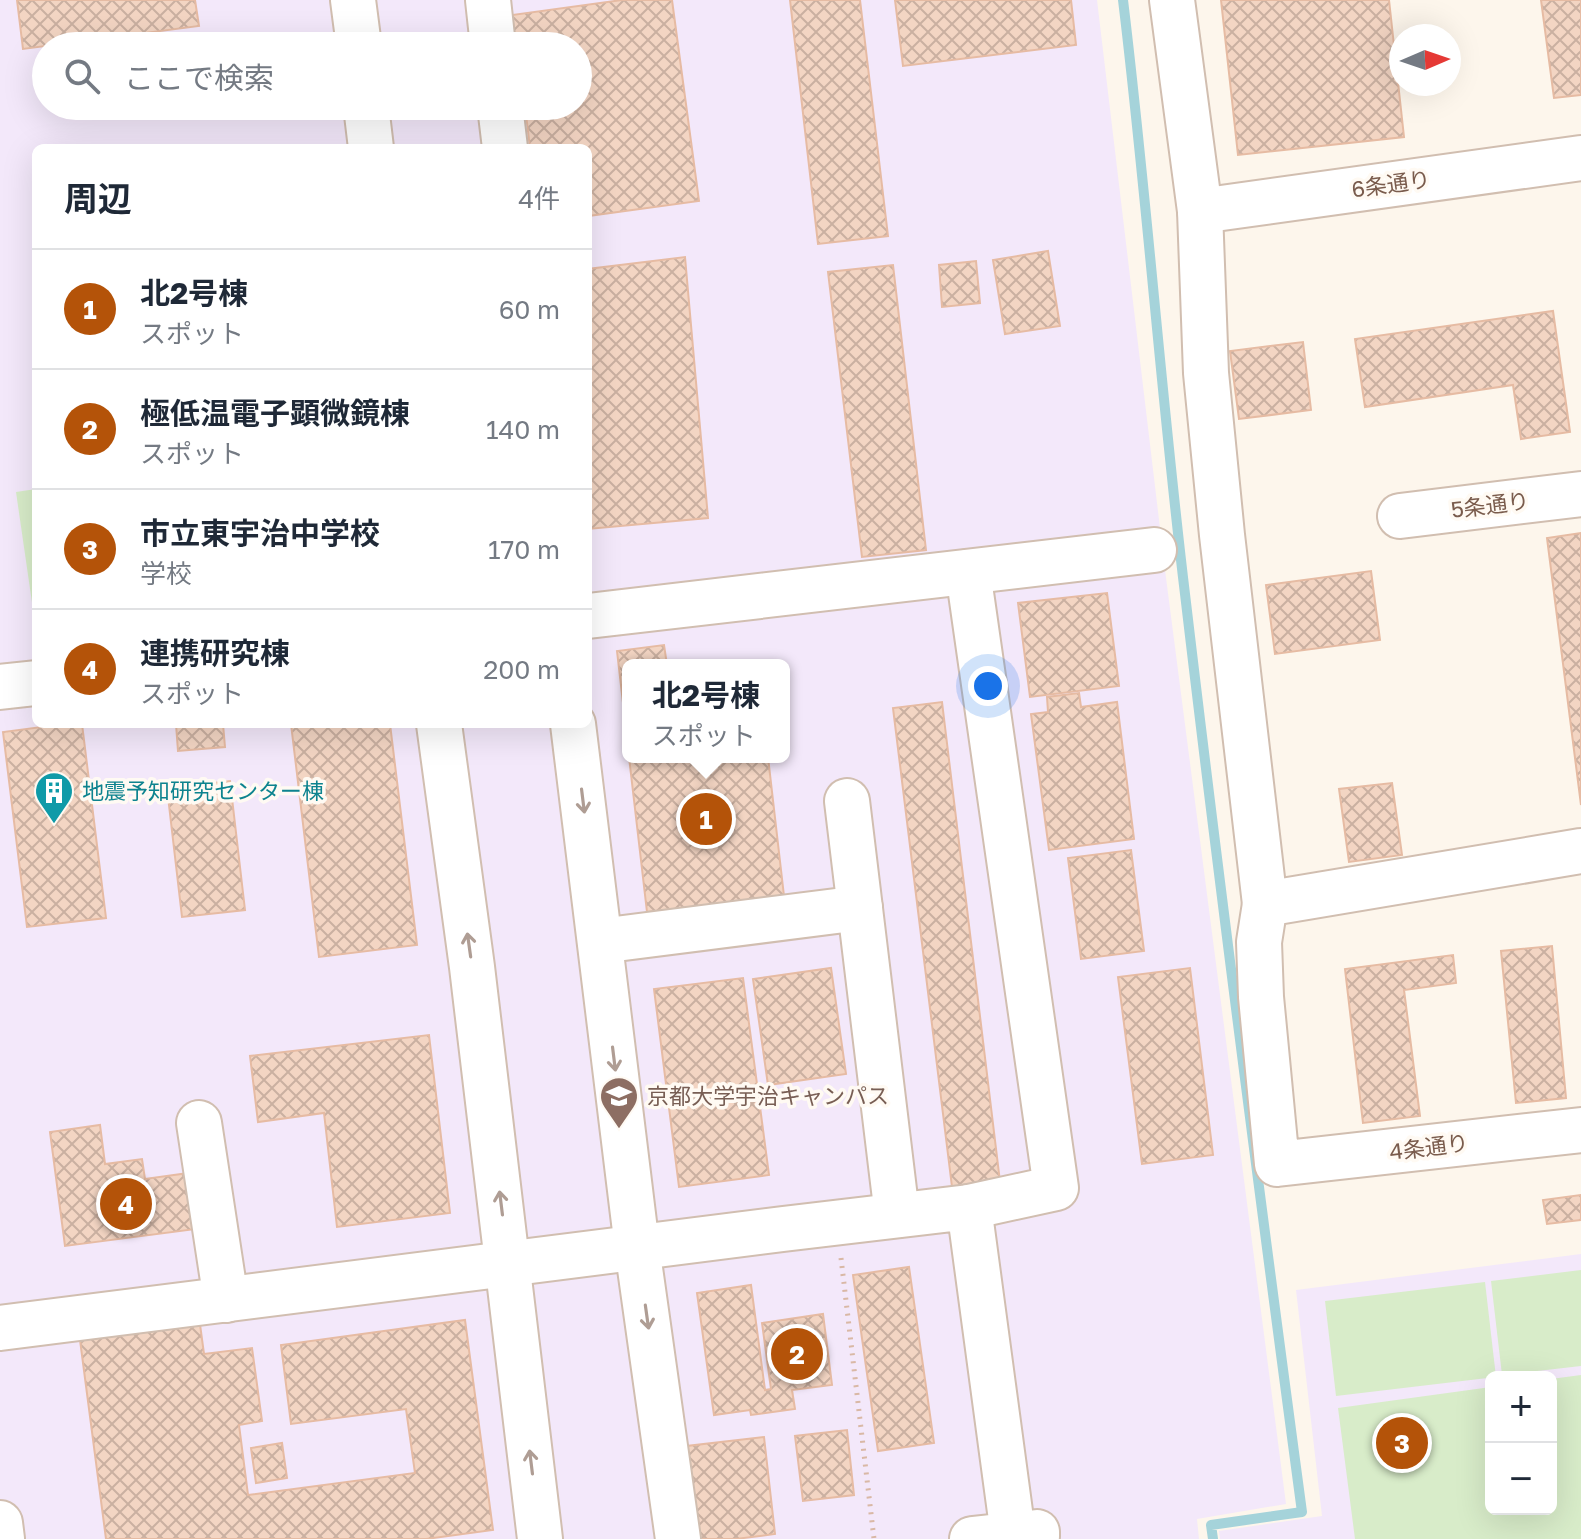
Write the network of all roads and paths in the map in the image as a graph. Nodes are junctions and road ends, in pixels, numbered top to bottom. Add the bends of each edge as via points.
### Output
1 (488, 0) edge
2 (1172, 0) edge
3 (491, 32) edge
4 (368, 120) edge
5 (502, 120) edge
6 (371, 144) edge
7 (505, 144) edge
8 (1581, 158) edge
9 (1200, 211) junction
10 (1581, 494) edge
11 (1400, 516) dead end
12 (1154, 550) dead end
13 (968, 572) junction
14 (592, 616) edge
15 (32, 683) edge
16 (0, 687) edge
17 (440, 728) edge
18 (573, 728) edge
19 (847, 801) dead end
20 (1581, 851) edge
21 (1265, 904) junction
22 (860, 908) junction
23 (600, 941) junction
24 (199, 1123) dead end
25 (1581, 1130) edge
26 (969, 1207) junction
27 (897, 1215) junction
28 (837, 1222) junction
29 (637, 1247) junction
30 (508, 1264) junction
31 (226, 1300) junction
32 (0, 1328) edge
33 (0, 1523) edge
34 (1007, 1537) edge
35 (2, 1539) edge
36 (540, 1539) edge
37 (678, 1539) edge
38 (874, 1539) edge

1 - 3 lane
2 - 9 lane
4 - 6 lane
5 - 7 lane
8 - 9 lane, 6条通り
9 - 21 lane via 1206,373
10 - 11 lane, 5条通り
12 - 13 lane
13 - 14 lane
13 - 26 lane via 1056,1188
15 - 16 lane
30 -> 17 lane
18 -> 23 lane
19 - 22 lane
20 - 21 lane
21 - 25 lane, 4条通り via 1259,955 1277,1164
22 - 23 lane
22 - 27 lane
23 -> 29 lane
24 - 31 lane
26 - 27 lane
26 - 34 lane
27 - 28 lane
28 - 29 lane
28 - 38 path
29 - 30 lane
29 -> 37 lane
30 - 31 lane
36 -> 30 lane
31 - 32 lane
33 - 35 lane

